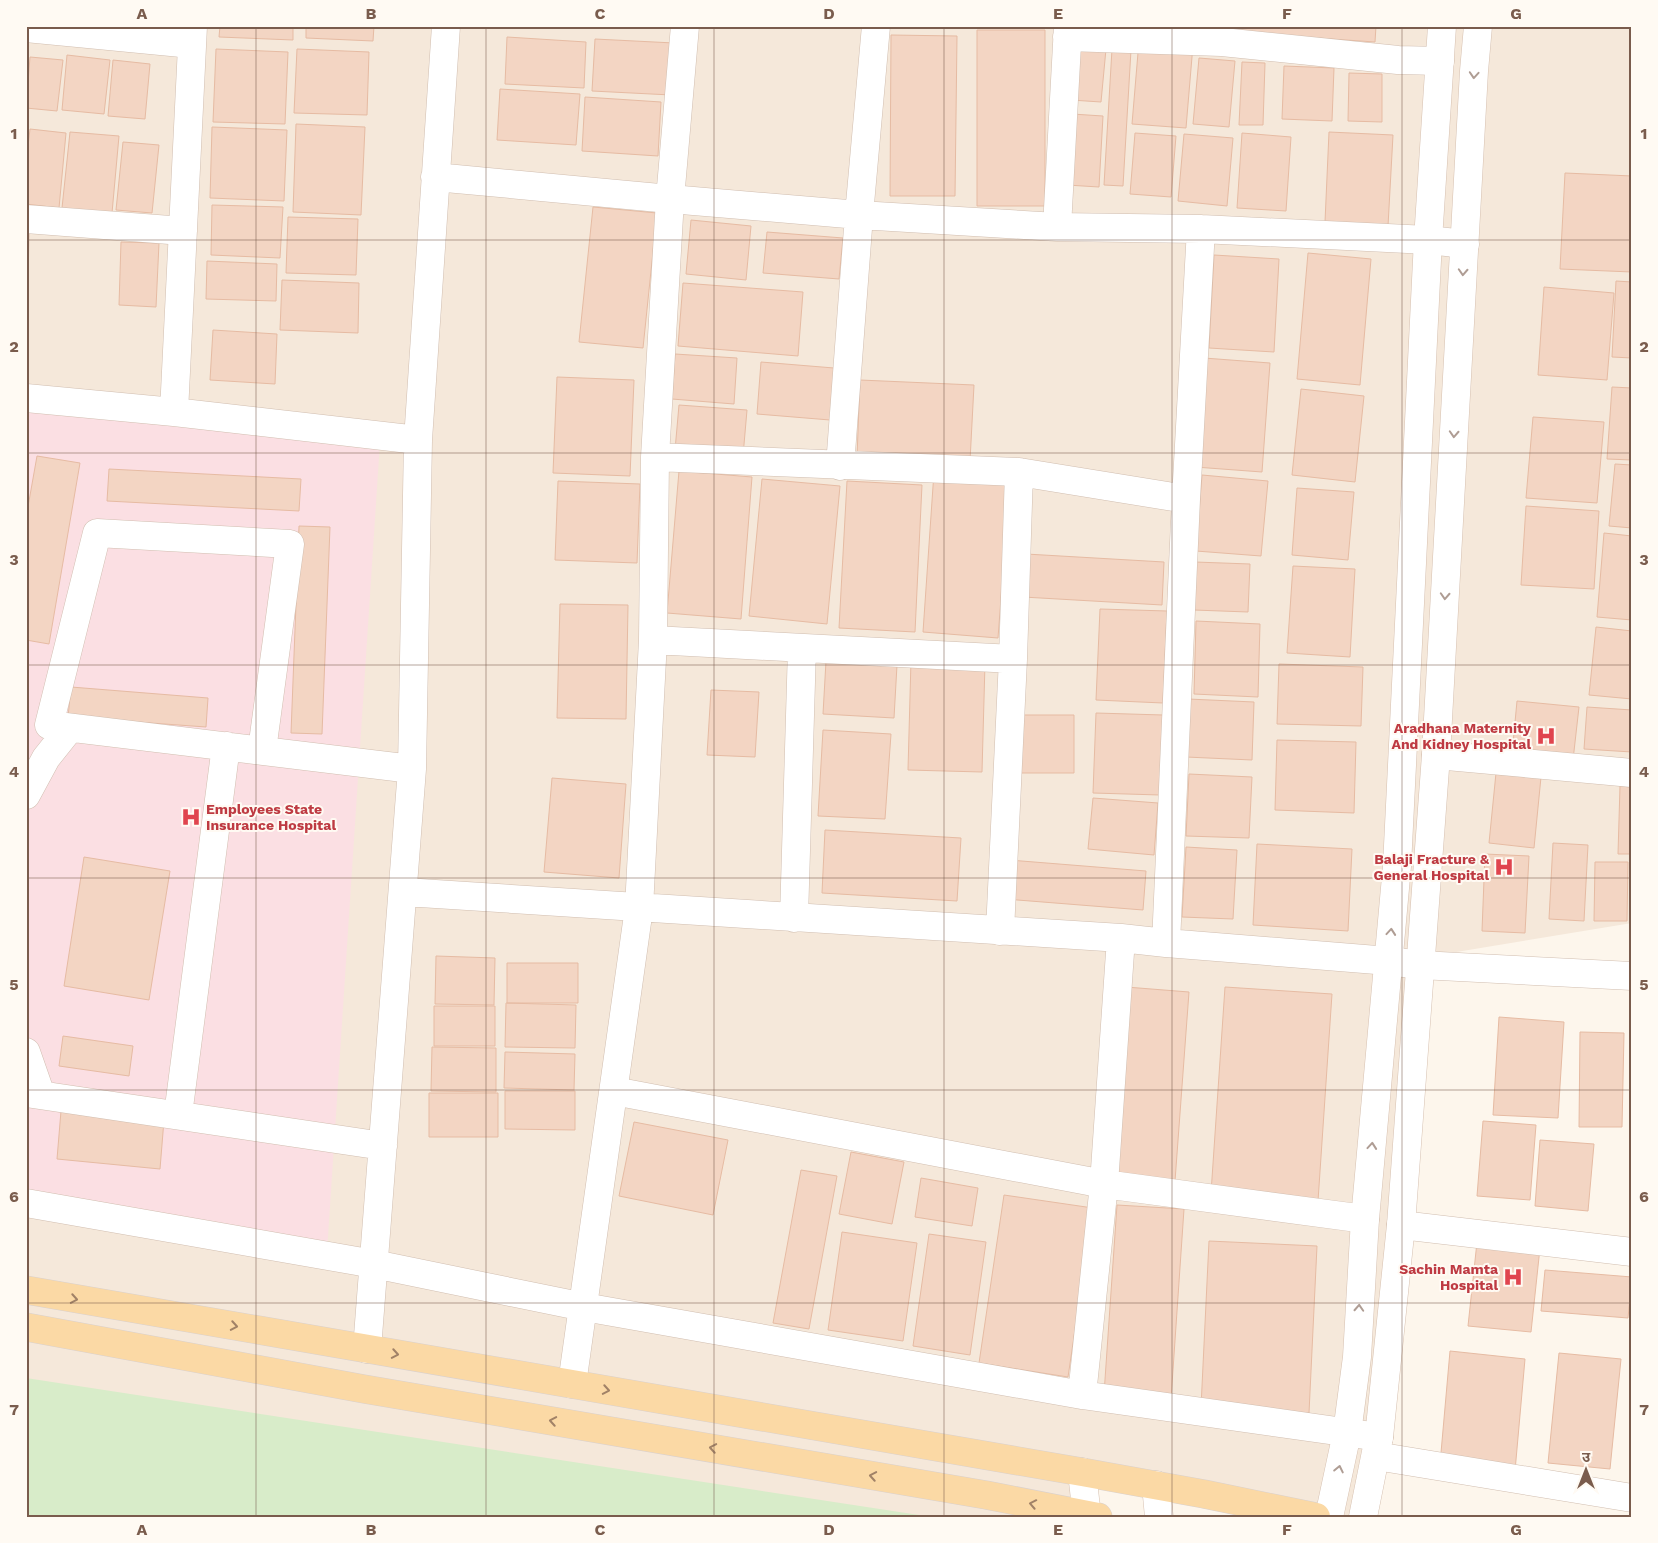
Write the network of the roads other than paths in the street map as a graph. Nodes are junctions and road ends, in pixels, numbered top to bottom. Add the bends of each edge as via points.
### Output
1 (446, 26) edge
2 (685, 26) edge
3 (876, 26) edge
4 (1442, 26) edge
5 (1478, 26) edge
6 (26, 28) edge
7 (1068, 31) edge
8 (1222, 34) edge
9 (192, 35) edge
10 (1440, 61) junction
11 (435, 177) junction
12 (670, 199) junction
13 (859, 214) junction
14 (26, 219) edge
15 (1057, 227) junction
16 (1201, 229) junction
17 (183, 231) junction
18 (1428, 240) junction
19 (1465, 244) junction
20 (26, 398) edge
21 (174, 412) junction
22 (418, 440) junction
23 (656, 457) junction
24 (840, 466) junction
25 (1019, 472) junction
26 (1186, 499) junction
27 (652, 640) junction
28 (802, 648) junction
29 (1013, 659) junction
30 (70, 728) junction
31 (226, 746) junction
32 (262, 750) junction
33 (1436, 755) junction
34 (412, 769) junction
35 (1632, 773) edge
36 (26, 795) edge
37 (404, 892) junction
38 (640, 908) junction
39 (794, 918) junction
40 (1000, 931) junction
41 (1121, 938) junction
42 (1166, 943) junction
43 (1389, 961) junction
44 (1420, 965) junction
45 (1632, 976) edge
46 (26, 1052) edge
47 (614, 1091) junction
48 (34, 1094) edge
49 (178, 1115) junction
50 (383, 1146) junction
51 (1104, 1184) junction
52 (26, 1203) edge
53 (1365, 1219) junction
54 (1401, 1225) junction
55 (1632, 1252) edge
56 (374, 1264) junction
57 (26, 1290) edge
58 (584, 1307) junction
59 (26, 1327) edge
60 (367, 1349) junction
61 (572, 1384) junction
62 (1082, 1396) junction
63 (1347, 1433) junction
64 (1377, 1447) junction
65 (1082, 1472) junction
66 (1156, 1485) junction
67 (1632, 1498) edge
68 (1090, 1516) edge
69 (1158, 1517) edge
70 (1316, 1517) edge
71 (1329, 1517) edge
72 (1363, 1517) edge

1 - 11 street
2 - 12 street
3 - 13 street
4 - 10 street
5 -> 19 street
6 - 9 street
7 - 8 street
7 - 15 street
8 - 10 street via 1398,60
9 - 17 street
10 - 18 street
11 - 12 street
11 - 22 street
12 - 13 street
12 - 23 street
13 - 15 street
13 - 24 street
14 - 17 street
15 - 16 street
16 - 18 street
16 - 26 street
17 - 21 street
18 - 19 street
43 -> 18 street via 1397,866
19 -> 33 street
20 - 21 street
21 - 22 street
22 - 34 street
23 - 24 street
23 - 27 street
24 - 25 street
25 - 26 street
25 - 29 street
26 - 42 street
27 - 28 street
27 - 38 street
28 - 29 street
28 - 39 street
29 - 40 street
30 - 31 street
30 - 32 street via 49,725 97,533 290,544
30 - 36 street via 46,758
31 - 32 street
31 - 49 street
32 - 34 street
33 - 35 street
33 - 44 street
34 - 37 street
37 - 38 street
37 - 50 street
38 - 39 street
38 - 47 street
39 - 40 street
40 - 41 street
41 - 42 street
41 - 51 street
42 - 43 street
43 - 44 street
53 -> 43 street
44 - 45 street
44 - 54 street
46 - 48 street
47 - 51 street
47 - 58 street
48 - 49 street
49 - 50 street
50 - 56 street
51 - 53 street
51 - 62 street
52 - 56 street
63 -> 53 street via 1357,1357
54 - 55 street
54 - 64 street
56 - 58 street
56 - 60 street
57 -> 60 main road
58 - 61 street
58 - 62 street
68 -> 59 main road
60 -> 61 main road
61 -> 65 main road
62 - 63 street
63 - 64 street
71 -> 63 street
64 - 67 street
64 - 72 street
65 - 66 main road
65 - 68 street
66 - 69 street
66 - 70 main road

